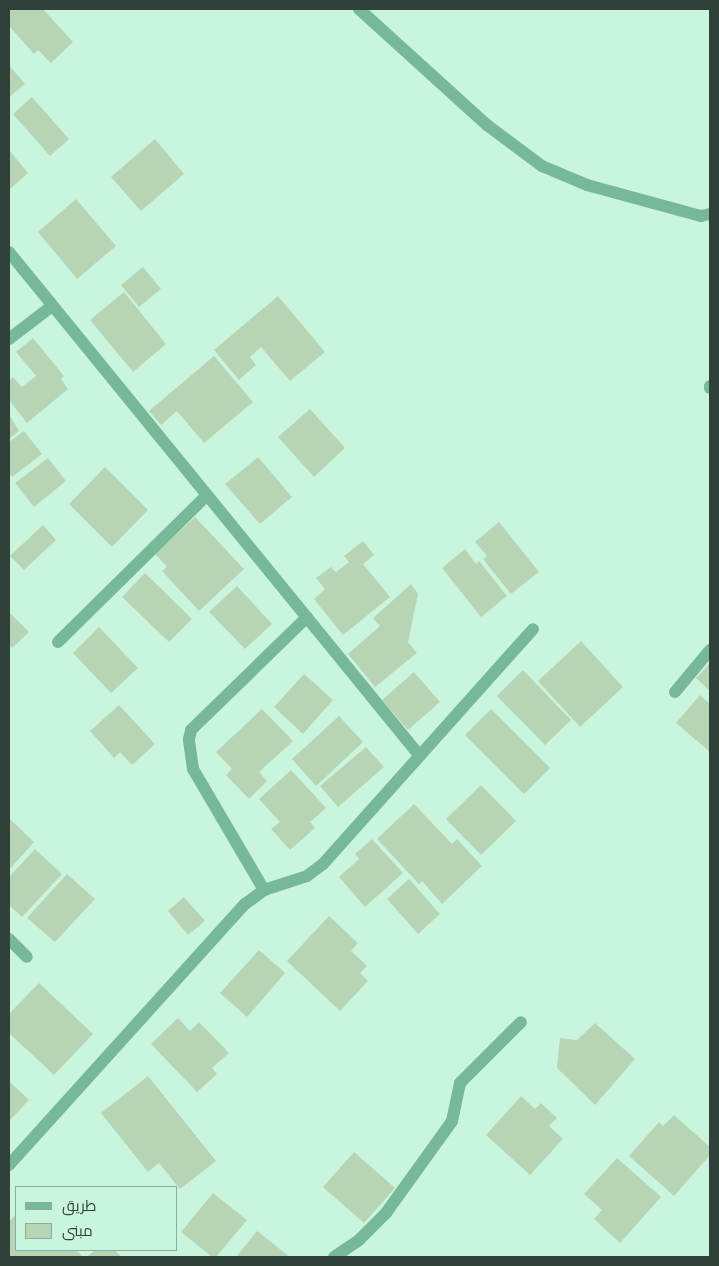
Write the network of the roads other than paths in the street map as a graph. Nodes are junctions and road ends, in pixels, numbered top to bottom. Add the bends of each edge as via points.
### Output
1 (359, 9) edge
2 (710, 214) edge
3 (9, 252) edge
4 (52, 306) junction
5 (9, 339) edge
6 (207, 495) junction
7 (307, 617) junction
8 (534, 629) dead end
9 (58, 642) dead end
10 (710, 650) edge
11 (675, 692) dead end
12 (419, 754) junction
13 (264, 890) junction
14 (9, 940) edge
15 (26, 958) dead end
16 (521, 1022) dead end
17 (9, 1165) edge
18 (334, 1257) edge

1 - 2 street via 487,125 542,166 587,184 660,205 702,216
3 - 4 street
4 - 5 street
4 - 6 street
6 - 7 street
6 - 9 street
7 - 12 street
7 - 13 street via 192,730 189,738 193,769
8 - 12 street
10 - 11 street
12 - 13 street via 323,864 307,876
13 - 17 street via 245,904
14 - 15 street
16 - 18 street via 460,1083 452,1121 386,1213 359,1240

